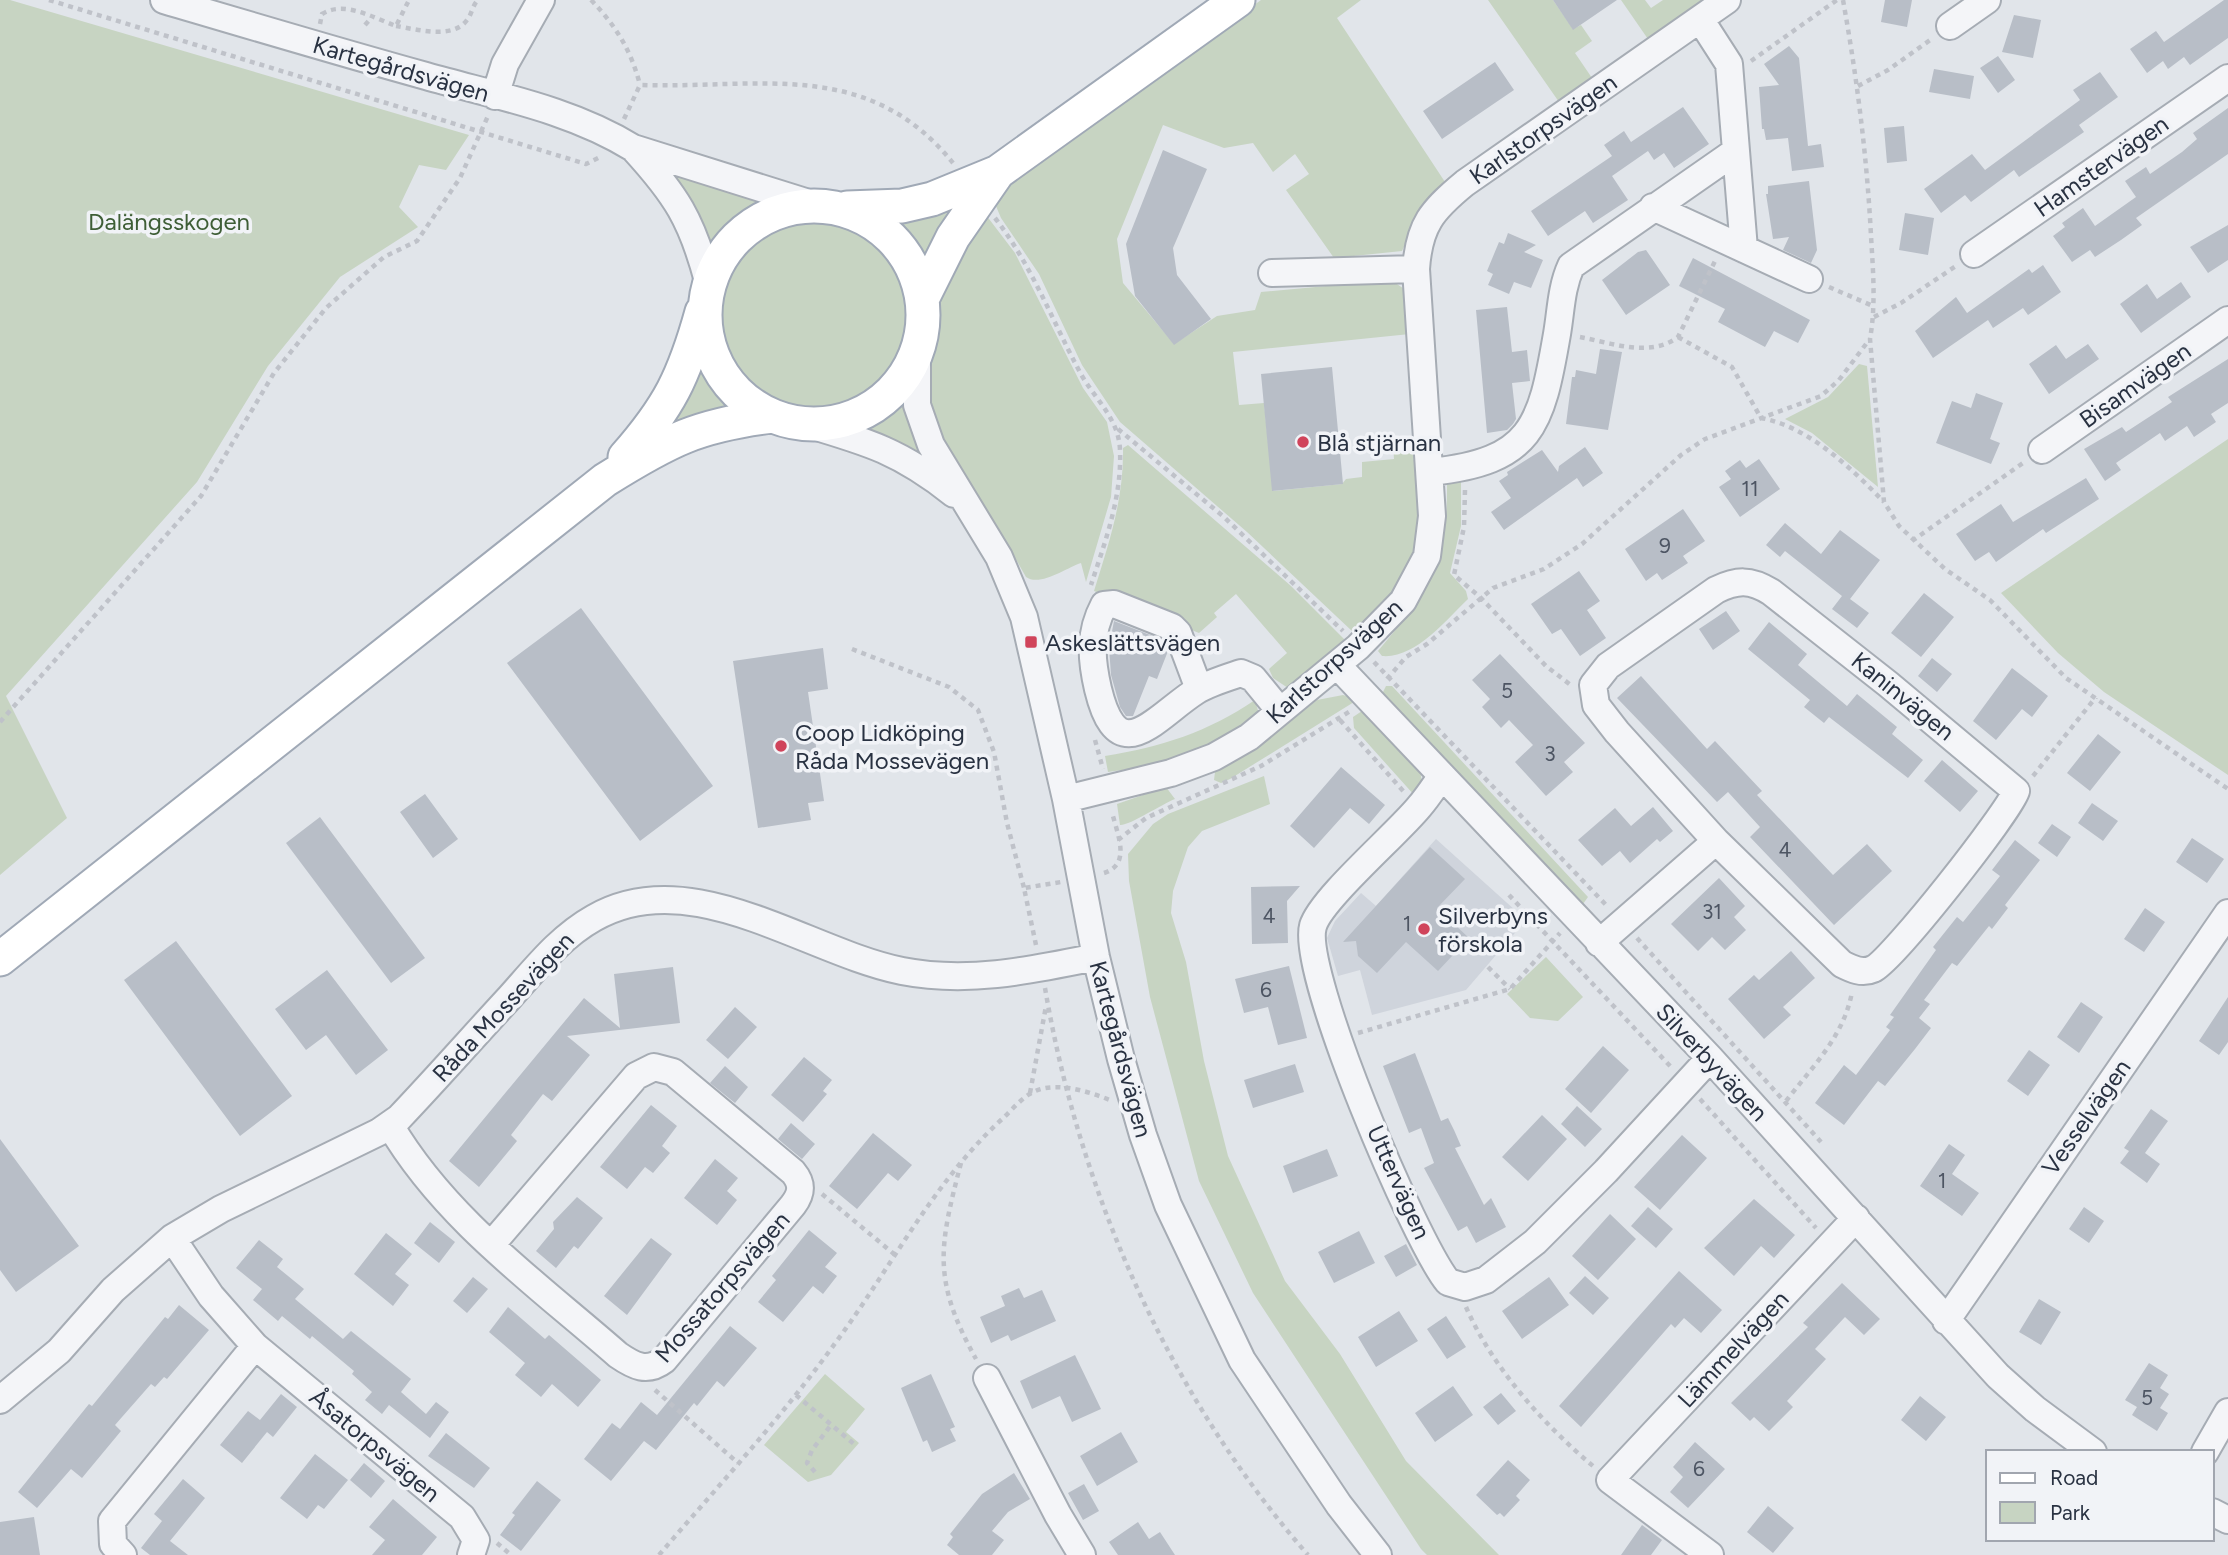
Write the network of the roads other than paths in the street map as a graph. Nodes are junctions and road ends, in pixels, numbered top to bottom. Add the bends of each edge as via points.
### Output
1 (164, 0) edge
2 (541, 0) edge
3 (1238, 0) edge
4 (1727, 0) edge
5 (1987, 0) edge
6 (241, 11) edge
7 (1700, 19) junction
8 (1950, 26) road end
9 (2228, 78) edge
10 (495, 96) junction
11 (633, 148) junction
12 (1736, 150) junction
13 (998, 172) junction
14 (828, 207) junction
15 (1653, 207) junction
16 (1734, 245) junction
17 (1974, 254) road end
18 (1416, 269) junction
19 (1272, 273) dead end
20 (1809, 279) road end
21 (707, 290) junction
22 (922, 299) junction
23 (2228, 320) edge
24 (916, 352) junction
25 (788, 420) junction
26 (2042, 450) road end
27 (1431, 472) junction
28 (605, 480) junction
29 (964, 502) junction
30 (1337, 665) junction
31 (1199, 690) junction
32 (1280, 711) junction
33 (1441, 777) junction
34 (1066, 799) junction
35 (1716, 841) junction
36 (2228, 913) edge
37 (1598, 943) junction
38 (1096, 957) junction
39 (0, 959) edge
40 (1710, 1058) junction
41 (390, 1125) junction
42 (1856, 1218) junction
43 (172, 1238) junction
44 (491, 1245) junction
45 (1946, 1321) junction
46 (255, 1346) junction
47 (987, 1378) road end
48 (0, 1400) edge
49 (2228, 1412) edge
50 (2090, 1450) edge
51 (2206, 1450) edge
52 (1072, 1550) edge
53 (123, 1555) edge
54 (471, 1555) edge
55 (1378, 1555) edge
56 (1710, 1555) edge

1 - 6 street, Kartegårdsvägen
2 - 10 street via 505,64
3 - 13 main road
4 - 7 street, Karlstorpsvägen
5 - 8 street
6 - 10 street, Kartegårdsvägen via 313,45
7 - 12 street via 1729,64
7 - 18 street, Karlstorpsvägen via 1450,195 1425,223
9 - 17 street, Hamstervägen
10 - 11 street, Kartegårdsvägen via 555,111
11 - 14 street, Kartegårdsvägen
11 - 21 street, Kartegårdsvägen via 684,210 699,248
12 - 15 street
12 - 16 street
13 - 14 main road via 902,206
13 - 22 main road via 953,237
14 - 21 main road via 777,212 744,231 730,245
14 - 22 main road via 874,223 888,235 910,264
15 - 16 street
15 - 27 street via 1571,266 1541,408 1530,431 1490,461
16 - 20 street
18 - 19 street
18 - 27 street, Karlstorpsvägen
21 - 25 main road via 708,339 724,376 746,400
21 - 28 main road via 695,339 673,395
22 - 24 main road
23 - 26 street, Bisamvägen
24 - 25 main road via 898,384 870,408 836,422
24 - 29 street, Kartegårdsvägen via 915,382 922,423
25 - 28 main road via 732,421 692,431
25 - 29 street, Kartegårdsvägen via 873,443 902,456
27 - 30 street, Karlstorpsvägen via 1431,536 1422,570 1403,601
28 - 39 main road
29 - 34 street, Kartegårdsvägen via 999,557 1024,617
30 - 32 street, Karlstorpsvägen
30 - 33 street, Silverbyvägen
31 - 31 street via 1142,733 1117,730 1102,708 1091,647 1104,605 1114,604 1172,626
31 - 32 street via 1246,673
32 - 34 street, Karlstorpsvägen via 1249,737 1214,757 1171,773
33 - 37 street, Silverbyvägen
33 - 40 street, Uttervägen via 1419,808 1325,906 1313,926 1313,950 1339,1038 1412,1217 1441,1273 1457,1286 1475,1286 1535,1242
34 - 38 street, Kartegårdsvägen
35 - 35 street, Kaninvägen via 1617,732 1593,694 1597,677 1608,666 1733,582 1758,584 1899,692 2016,791 1890,956 1874,968 1855,971 1835,958
35 - 37 street
36 - 45 street, Vesselvägen
37 - 40 street, Silverbyvägen
38 - 41 street, Råda Mossevägen via 997,975 904,971 711,905 679,900 638,902 597,916 552,950
38 - 55 street, Kartegårdsvägen via 1143,1135 1200,1276 1242,1360
40 - 42 street, Silverbyvägen
41 - 43 street, Råda Mossevägen via 220,1209
41 - 44 street, Mossatorpsvägen via 443,1200
42 - 45 street, Silverbyvägen
42 - 56 street, Lämmelvägen via 1610,1480
43 - 46 street, Åsatorpsvägen via 211,1296
43 - 48 street, Råda Mossevägen via 113,1290 59,1351
44 - 44 street, Mossatorpsvägen via 621,1091 654,1067 673,1072 793,1172 800,1185 793,1205 655,1367 642,1368 618,1355
45 - 50 street, Silverbyvägen via 1998,1376
46 - 53 street via 112,1521 113,1544
46 - 54 street, Åsatorpsvägen via 462,1517 476,1540
47 - 52 street
49 - 51 street

